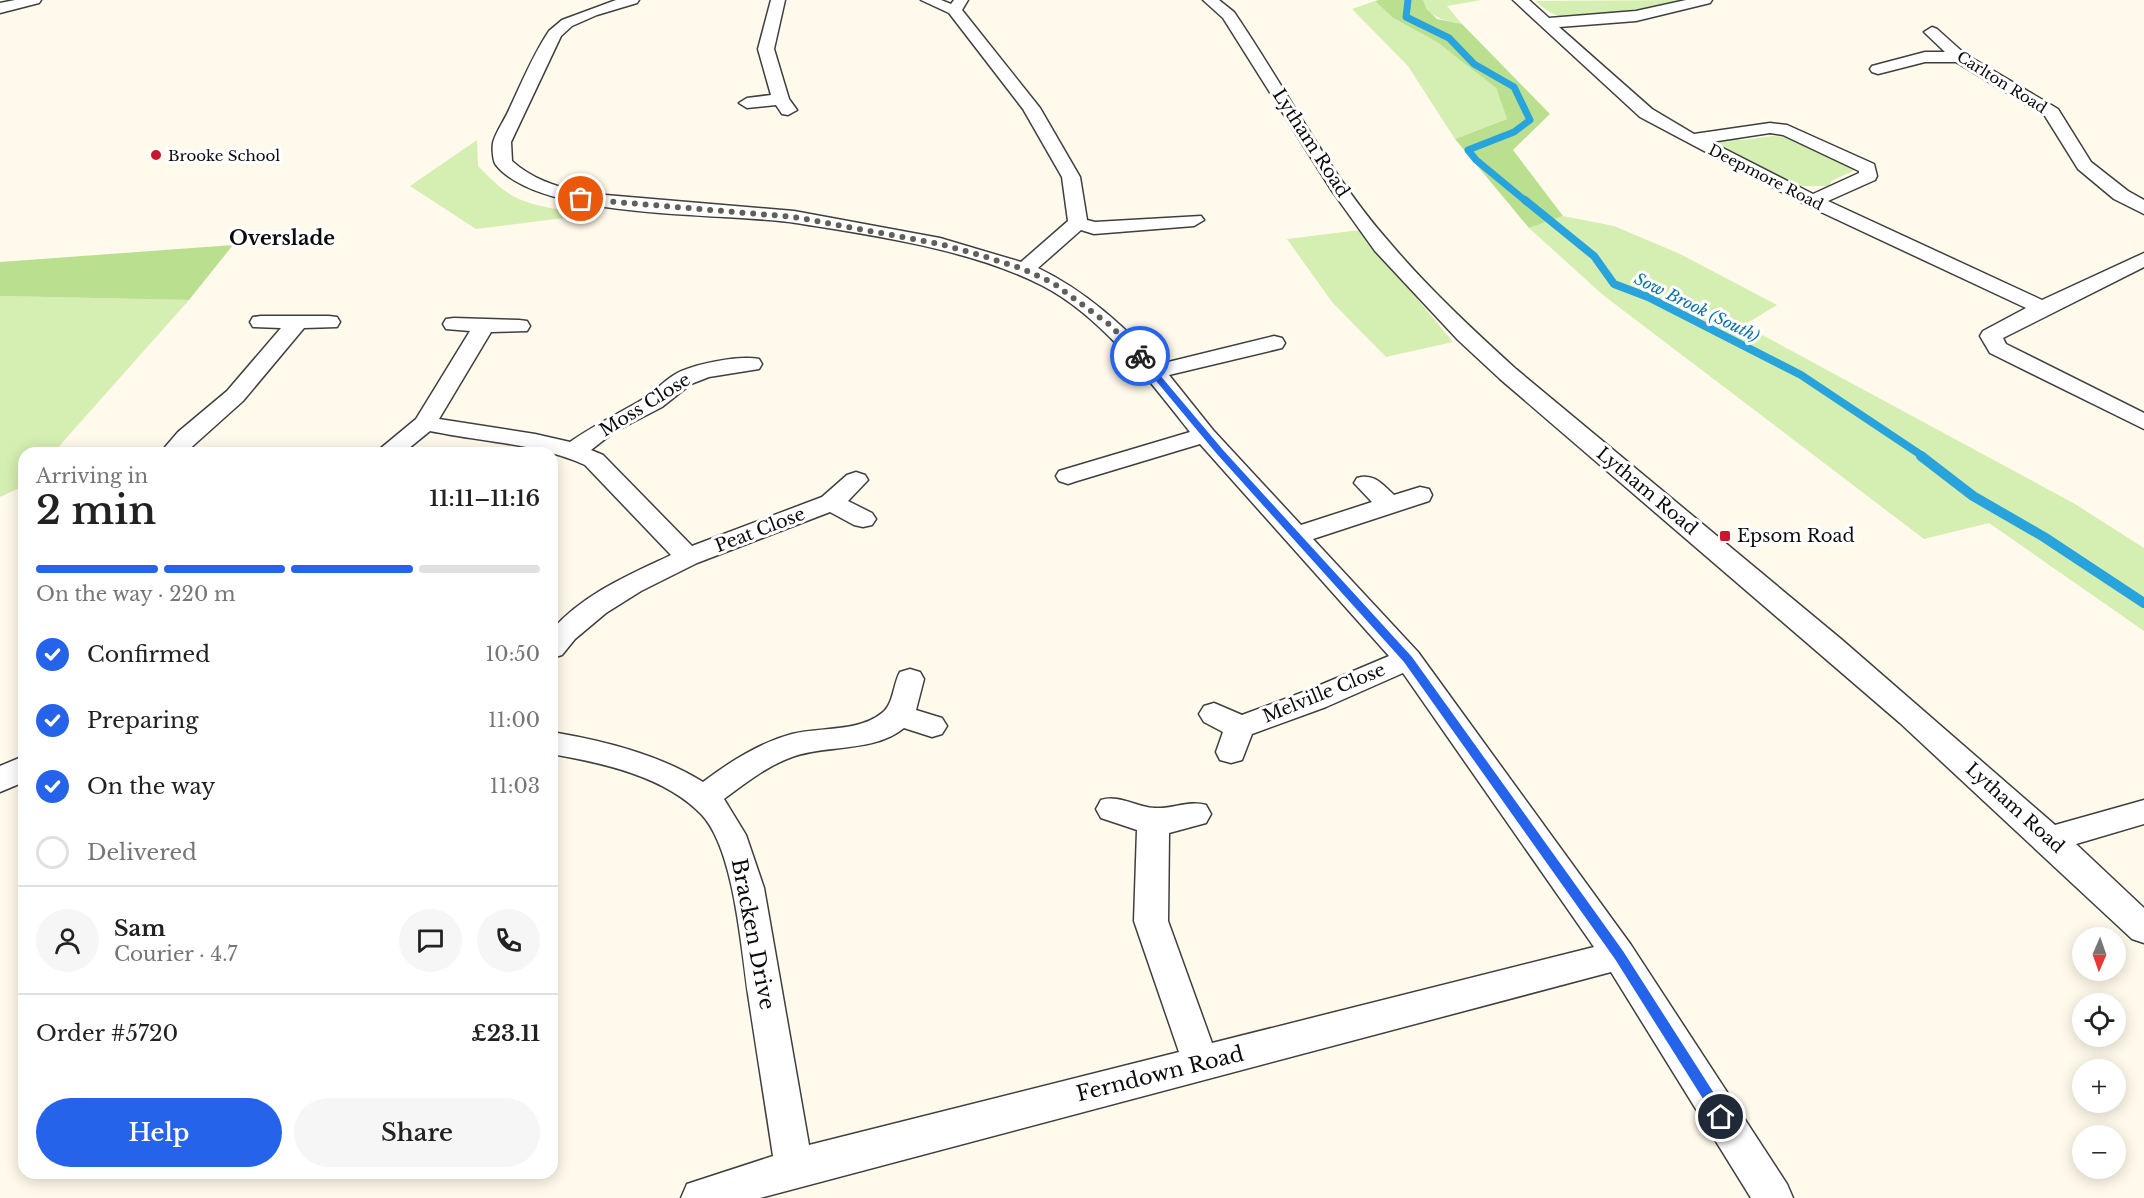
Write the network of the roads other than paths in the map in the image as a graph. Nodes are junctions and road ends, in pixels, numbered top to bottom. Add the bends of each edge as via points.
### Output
1 (34, 0) edge
2 (632, 0) edge
3 (778, 0) edge
4 (928, 0) edge
5 (1210, 0) edge
6 (1520, 0) edge
7 (1705, 0) edge
8 (958, 5) edge
9 (0, 8) edge
10 (1548, 23) junction
11 (1932, 32) dead end
12 (1959, 57) junction
13 (1858, 61) dead end
14 (1878, 69) junction
15 (1901, 81) dead end
16 (747, 103) dead end
17 (1692, 139) junction
18 (1813, 201) junction
19 (2144, 208) edge
20 (1194, 219) dead end
21 (1078, 223) junction
22 (2144, 259) edge
23 (1023, 269) junction
24 (2042, 308) junction
25 (261, 322) dead end
26 (297, 322) junction
27 (329, 322) dead end
28 (454, 324) dead end
29 (485, 324) junction
30 (519, 326) dead end
31 (1274, 343) dead end
32 (751, 364) dead end
33 (1155, 372) junction
34 (2144, 422) edge
35 (425, 423) junction
36 (1205, 435) junction
37 (177, 447) edge
38 (396, 447) edge
39 (556, 447) edge
40 (558, 447) edge
41 (575, 450) junction
42 (1068, 476) dead end
43 (856, 480) dead end
44 (1366, 483) dead end
45 (1420, 495) dead end
46 (831, 503) junction
47 (1389, 504) junction
48 (863, 519) dead end
49 (1294, 536) junction
50 (688, 557) junction
51 (558, 641) edge
52 (1408, 659) junction
53 (910, 679) dead end
54 (1214, 714) dead end
55 (899, 715) junction
56 (932, 726) dead end
57 (558, 744) edge
58 (18, 771) edge
59 (0, 780) edge
60 (703, 798) junction
61 (1112, 809) dead end
62 (2144, 812) edge
63 (1195, 814) dead end
64 (1153, 822) junction
65 (2051, 839) junction
66 (2144, 929) edge
67 (1619, 955) junction
68 (1201, 1064) junction
69 (794, 1168) junction
70 (701, 1198) edge
71 (1773, 1198) edge

1 - 9 street
2 - 23 street via 567,23 550,39 502,142 503,162 519,177 581,199 794,217 940,244
3 - 16 street via 766,49 785,105
4 - 8 street
5 - 65 street, Lytham Road via 1229,15 1341,191 1383,247 1473,342 1897,702
6 - 10 street, Deepmore Road
7 - 10 street via 1636,16
8 - 21 street via 1031,108 1071,177
10 - 17 street, Deepmore Road via 1646,113
11 - 12 street, Carlton Road
12 - 14 street via 1925,57
12 - 19 street, Carlton Road via 2052,113 2084,165
13 - 14 street
14 - 15 street
17 - 18 street, Deepmore Road
17 - 18 street via 1770,128 1787,130 1868,168 1868,176
18 - 24 street, Deepmore Road
20 - 21 street via 1094,228
21 - 23 street
22 - 24 street
23 - 33 street via 1053,283 1110,325
24 - 34 street via 1991,336 1998,348
25 - 26 street
26 - 27 street
26 - 37 street via 241,390
28 - 29 street
29 - 30 street
29 - 35 street
31 - 33 street
32 - 41 street, Moss Close via 718,361 683,379 654,402 606,427
33 - 36 street
35 - 38 street
35 - 39 street
36 - 42 street
36 - 49 street
40 - 41 street
41 - 50 street via 594,460
43 - 46 street, Peat Close
44 - 47 street
45 - 47 street
46 - 48 street
46 - 50 street, Peat Close
47 - 49 street
49 - 52 street
50 - 51 street via 594,607
52 - 54 street, Melville Close via 1316,699 1236,740
52 - 67 street
53 - 55 street
55 - 56 street
55 - 60 street via 888,724 846,738 794,745 758,759
57 - 60 street, Bracken Drive via 594,750 679,782
58 - 59 street
60 - 69 street, Bracken Drive via 714,809 736,848 748,888
61 - 64 street
62 - 65 street
63 - 64 street
64 - 68 street via 1152,921
65 - 66 street, Lytham Road
67 - 68 street, Ferndown Road
67 - 71 street
68 - 69 street, Ferndown Road
69 - 70 street, Ferndown Road

